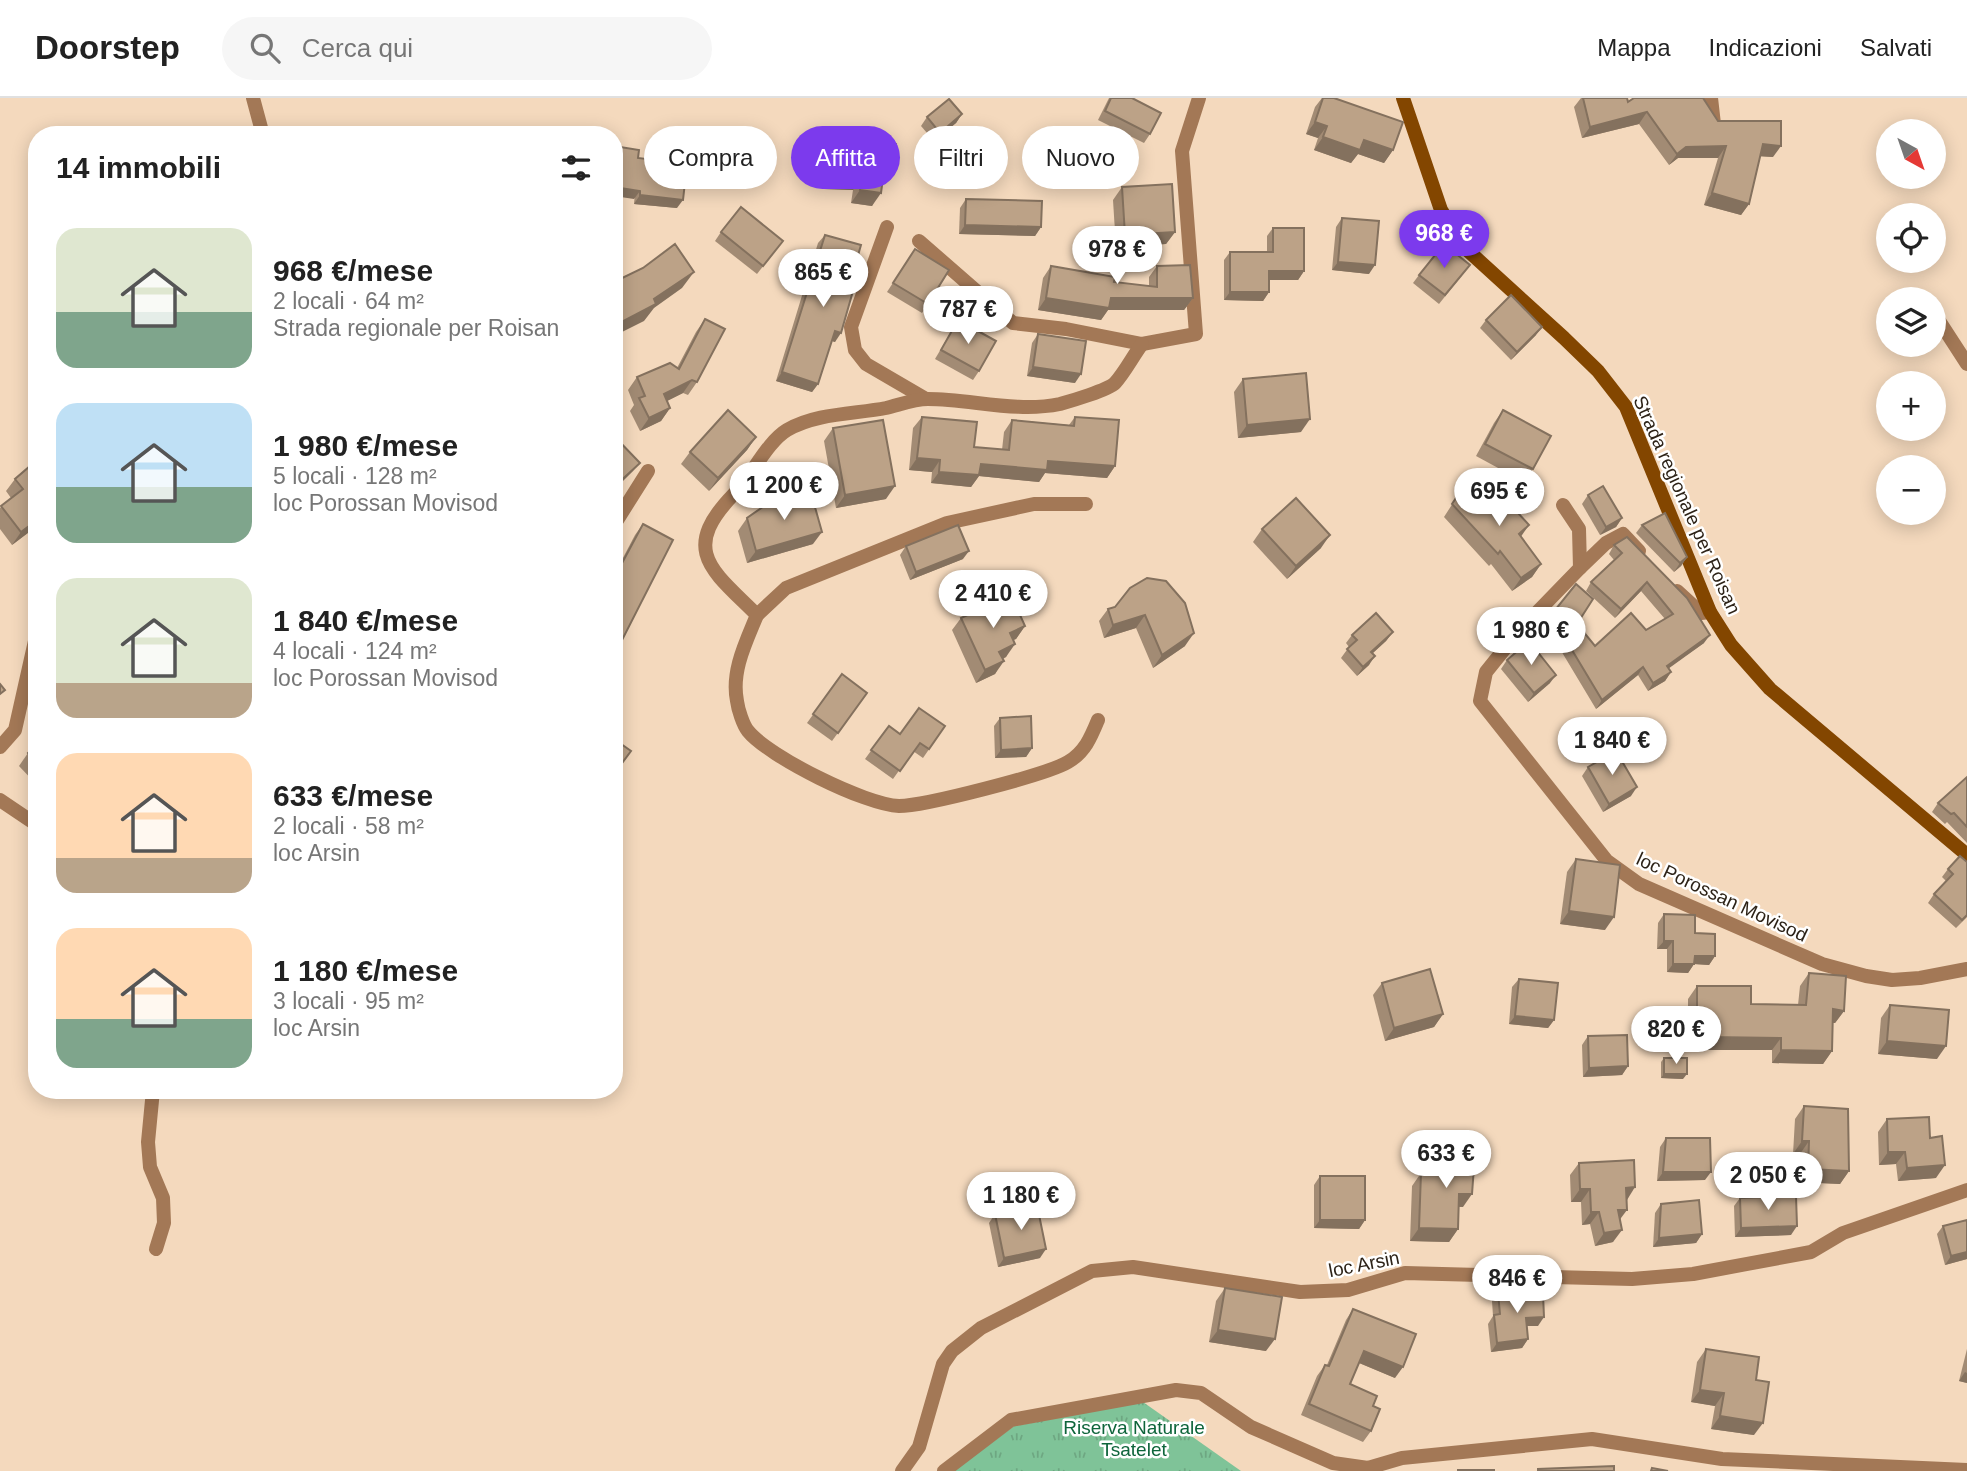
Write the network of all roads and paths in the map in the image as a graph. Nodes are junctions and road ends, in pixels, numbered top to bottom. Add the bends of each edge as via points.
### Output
1 (253, 98) edge
2 (1199, 98) edge
3 (1403, 98) edge
4 (1711, 98) edge
5 (1714, 124) edge
6 (261, 126) edge
7 (887, 227) dead end
8 (919, 241) dead end
9 (1946, 332) edge
10 (1142, 344) junction
11 (1967, 364) edge
12 (926, 399) junction
13 (648, 471) dead end
14 (1086, 504) dead end
15 (1563, 505) dead end
16 (623, 511) edge
17 (1649, 562) edge
18 (1580, 568) junction
19 (1667, 581) edge
20 (1710, 612) junction
21 (757, 615) junction
22 (28, 672) edge
23 (1098, 720) dead end
24 (0, 747) edge
25 (0, 800) edge
26 (28, 819) edge
27 (1967, 855) edge
28 (1967, 969) edge
29 (152, 1099) edge
30 (1967, 1190) edge
31 (156, 1249) dead end
32 (1967, 1470) edge
33 (902, 1471) edge
34 (944, 1471) edge

1 - 6 street
2 - 10 street via 1182,151 1196,334
3 - 20 main road, Strada regionale per Roisan via 1441,210 1464,247 1573,346 1626,407
4 - 5 street
7 - 12 street via 851,327 855,350 866,364
8 - 10 street via 1013,323
9 - 11 street
10 - 12 street via 1113,385 1059,404 986,406
12 - 21 street via 786,430 751,477 720,508 706,530 704,549 717,573
13 - 16 street
14 - 21 street via 1034,505 947,523 786,588
15 - 18 street via 1579,529
17 - 18 street, loc Porossan Movisod via 1623,534
18 - 28 street, loc Porossan Movisod via 1486,672 1480,701 1607,862 1639,884 1822,964 1892,980
19 - 20 street via 1701,613
20 - 27 main road, Strada regionale per Roisan via 1731,645 1770,689
21 - 23 street via 736,677 737,702 748,731 782,757 870,801 899,806 932,802 1068,762 1087,746
22 - 24 street via 15,730
25 - 26 street
29 - 31 street via 150,1167 163,1198 164,1223
30 - 33 street, loc Arsin via 1843,1233 1811,1252 1693,1274 1632,1279 1405,1273 1348,1290 1300,1292 1133,1267 1092,1271 981,1328 952,1351 943,1364 919,1447
32 - 34 street via 1722,1459 1592,1439 1402,1458 1368,1468 1333,1463 1251,1427 1201,1393 1176,1390 1011,1420

